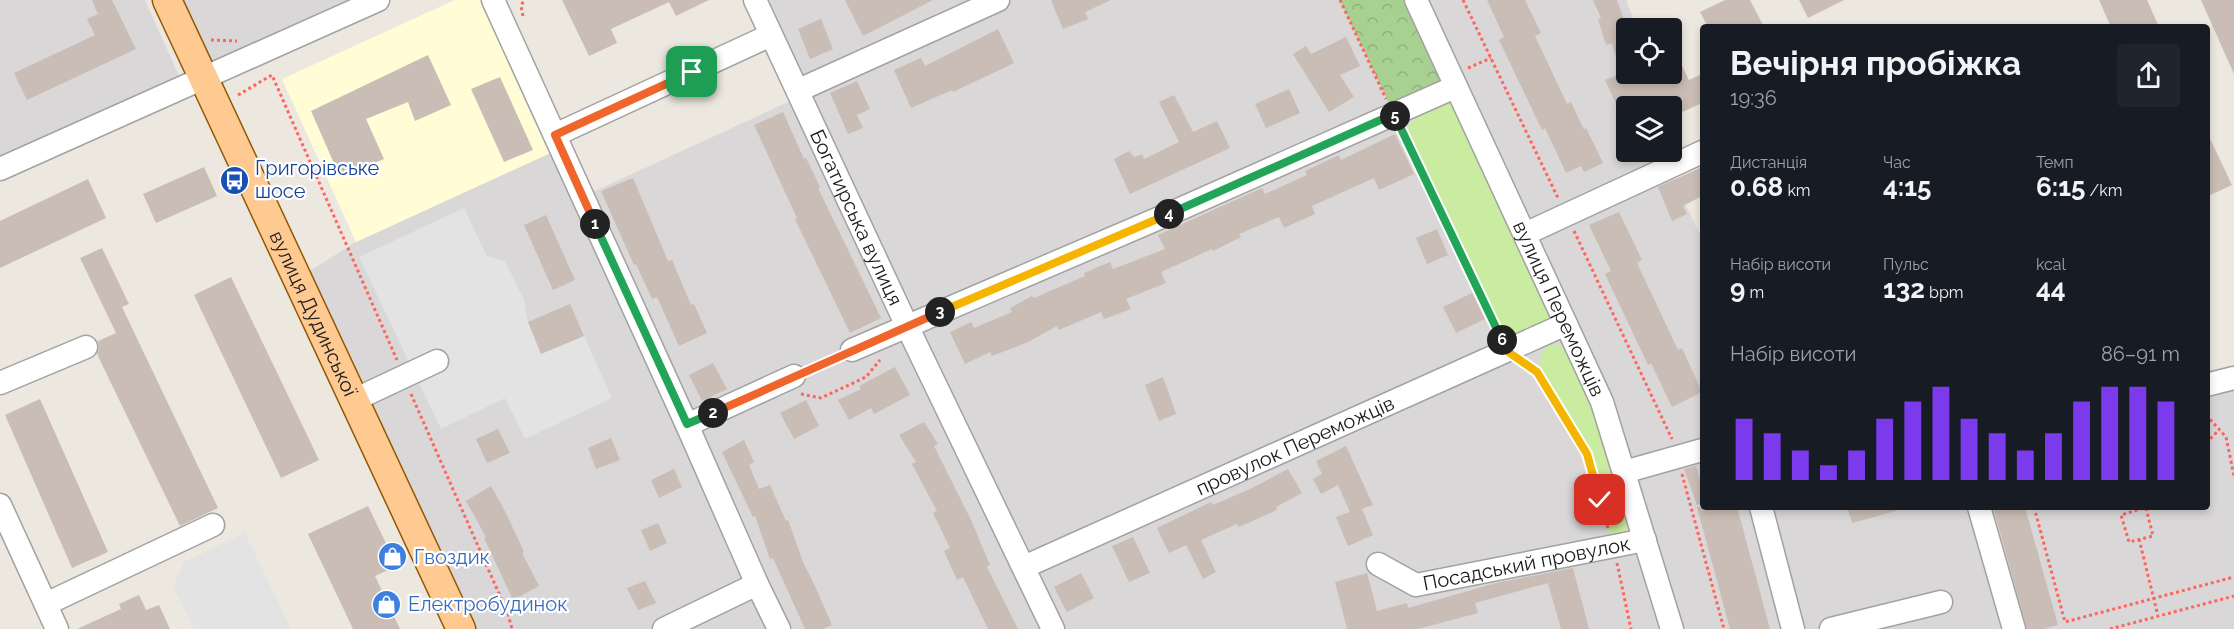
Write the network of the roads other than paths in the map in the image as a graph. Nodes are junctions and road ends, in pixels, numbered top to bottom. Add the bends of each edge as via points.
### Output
1 (167, 0) edge
2 (378, 0) edge
3 (493, 0) edge
4 (755, 0) edge
5 (998, 0) edge
6 (1416, 0) edge
7 (771, 35) junction
8 (1460, 78) junction
9 (203, 79) junction
10 (799, 90) junction
11 (555, 135) junction
12 (1700, 153) edge
13 (0, 169) edge
14 (1525, 234) junction
15 (1566, 324) junction
16 (907, 326) junction
17 (86, 346) dead end
18 (852, 350) road end
19 (437, 361) dead end
20 (794, 376) road end
21 (2234, 378) edge
22 (0, 383) edge
23 (2210, 384) edge
24 (354, 400) junction
25 (687, 424) junction
26 (1700, 451) edge
27 (1624, 472) junction
28 (0, 506) edge
29 (1762, 510) edge
30 (1980, 510) edge
31 (213, 525) dead end
32 (1645, 540) junction
33 (1378, 564) dead end
34 (1024, 567) junction
35 (757, 584) junction
36 (1941, 602) dead end
37 (45, 604) junction
38 (57, 629) edge
39 (460, 629) edge
40 (664, 629) edge
41 (779, 629) edge
42 (1053, 629) edge
43 (1672, 629) edge
44 (1793, 629) edge
45 (1831, 629) edge
46 (2014, 629) edge

1 - 9 main road, вулиця Дудинської
2 - 9 street
3 - 11 street
4 - 7 street, Богатирська вулиця
5 - 10 street
6 - 8 street, вулиця Переможців
7 - 10 street, Богатирська вулиця
7 - 11 street
8 - 14 street, вулиця Переможців
8 - 16 street via 1394,114
9 - 13 street
9 - 24 main road, вулиця Дудинської
10 - 16 street, Богатирська вулиця
11 - 25 street
12 - 14 street
14 - 15 street, вулиця Переможців
15 - 27 street, вулиця Переможців via 1602,402
15 - 34 street, провулок Переможців
16 - 18 street
16 - 34 street, Богатирська вулиця
17 - 22 street
19 - 24 street
20 - 25 street
21 - 23 street
24 - 39 main road, вулиця Дудинської
25 - 35 street
26 - 27 street
27 - 32 street, вулиця Переможців
28 - 37 street
29 - 44 street
30 - 46 street
31 - 37 street
32 - 33 street, Посадський провулок via 1416,585
32 - 43 street, вулиця Переможців
34 - 42 street, Богатирська вулиця
35 - 40 street
35 - 41 street
36 - 45 street
37 - 38 street

